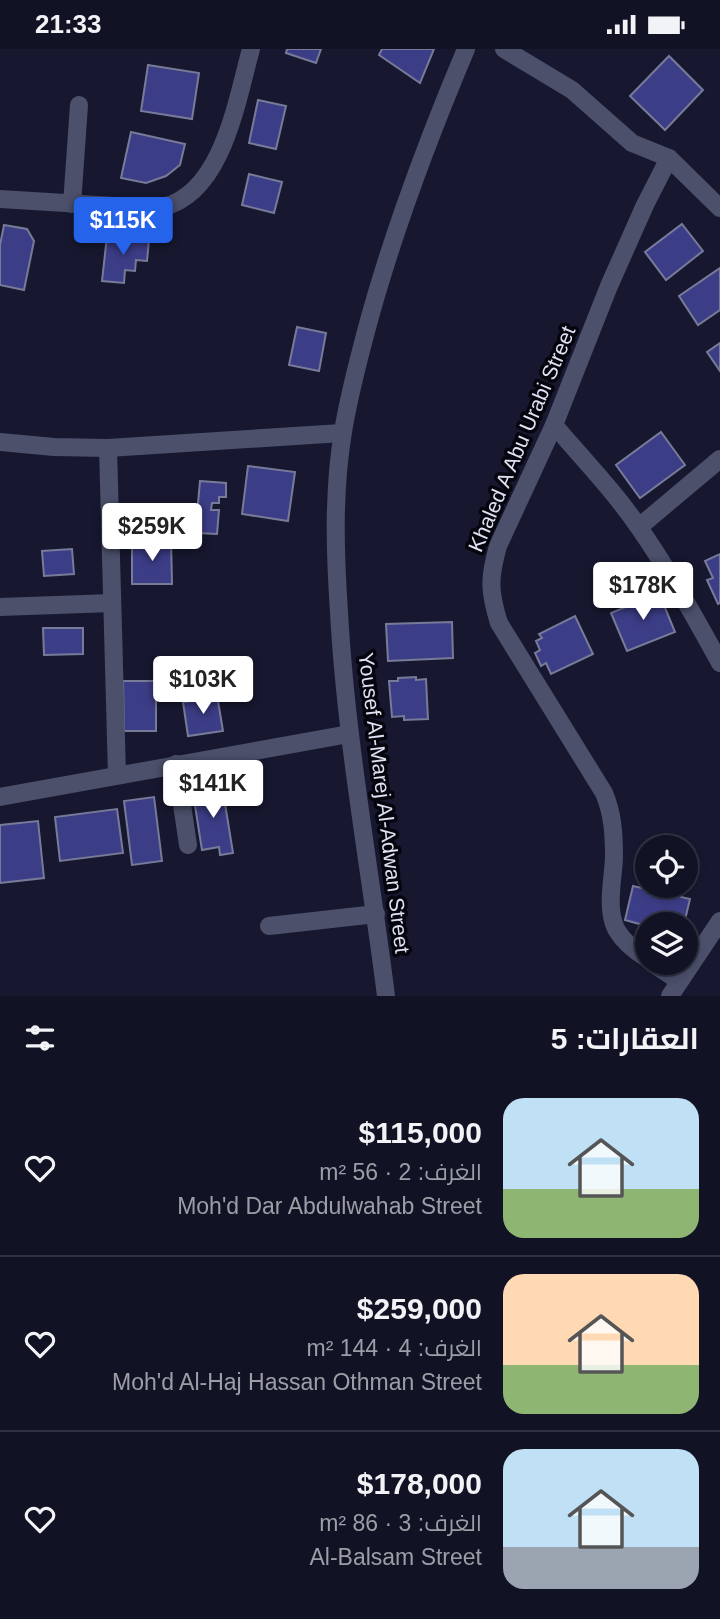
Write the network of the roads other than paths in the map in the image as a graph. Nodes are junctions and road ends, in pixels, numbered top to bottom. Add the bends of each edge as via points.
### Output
1 (251, 49) edge
2 (466, 49) edge
3 (504, 49) edge
4 (79, 105) dead end
5 (668, 158) junction
6 (0, 199) edge
7 (72, 204) junction
8 (720, 208) edge
9 (554, 425) junction
10 (342, 433) junction
11 (0, 442) edge
12 (108, 448) junction
13 (720, 459) edge
14 (639, 527) junction
15 (112, 603) junction
16 (0, 607) edge
17 (720, 663) edge
18 (349, 734) junction
19 (176, 764) junction
20 (117, 775) junction
21 (0, 797) edge
22 (188, 845) dead end
23 (376, 914) junction
24 (720, 921) edge
25 (269, 926) dead end
26 (635, 948) edge
27 (663, 975) edge
28 (675, 988) edge
29 (386, 996) edge

1 - 7 street via 227,137 215,164 190,194 162,207
2 - 10 street, Yousef Al-Marej Al-Adwan Street via 401,213 372,306
3 - 5 street via 572,90 632,143
4 - 7 street
5 - 8 street
5 - 9 street, Khaled A Abu Urabi Street via 609,286
6 - 7 street
9 - 14 street
9 - 26 street, Khaled A Abu Urabi Street via 498,546 490,583 492,601 499,623 611,809 611,912 616,928
10 - 12 street
10 - 18 street, Yousef Al-Marej Al-Adwan Street via 337,576
11 - 12 street
12 - 15 street
13 - 14 street
14 - 17 street
15 - 16 street
15 - 20 street
18 - 19 street
18 - 23 street, Yousef Al-Marej Al-Adwan Street
19 - 20 street
19 - 22 street
20 - 21 street
23 - 25 street
23 - 29 street, Yousef Al-Marej Al-Adwan Street
24 - 28 street
27 - 28 street

